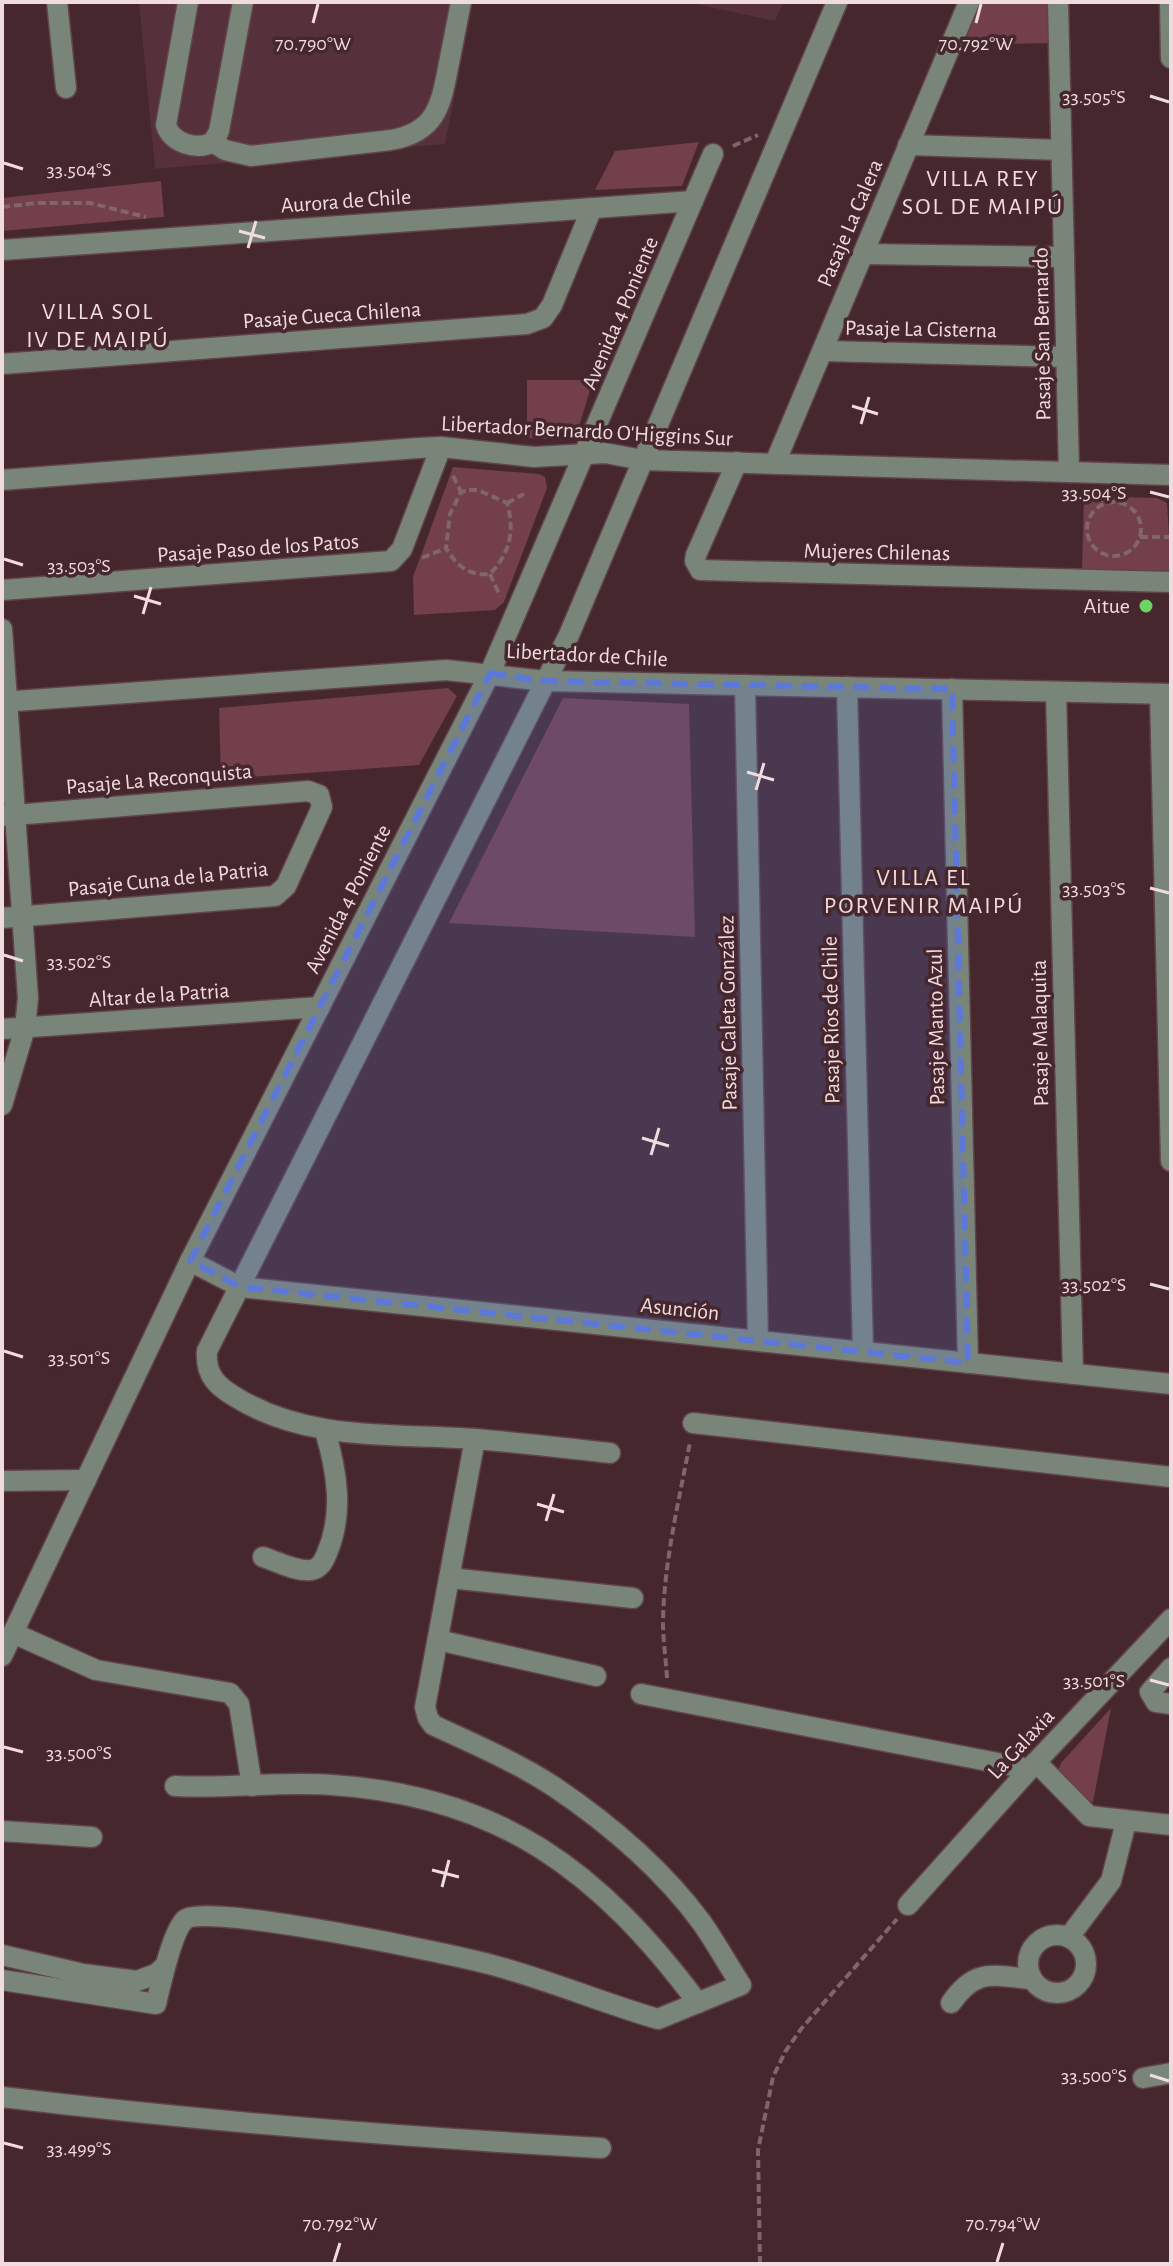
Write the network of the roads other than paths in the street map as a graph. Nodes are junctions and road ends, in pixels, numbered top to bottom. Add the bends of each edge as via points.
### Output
1 (57, 2) edge
2 (188, 2) edge
3 (243, 2) edge
4 (461, 2) edge
5 (837, 2) edge
6 (969, 2) edge
7 (1058, 2) edge
8 (1170, 2) edge
9 (1171, 55) edge
10 (66, 88) dead end
11 (213, 142) junction
12 (908, 145) junction
13 (1061, 150) junction
14 (713, 154) road end
15 (693, 201) junction
16 (592, 208) junction
17 (2, 250) edge
18 (864, 254) junction
19 (1064, 257) junction
20 (823, 351) junction
21 (1066, 357) junction
22 (2, 364) edge
23 (441, 447) junction
24 (586, 453) junction
25 (643, 460) junction
26 (737, 462) junction
27 (775, 463) junction
28 (1069, 472) junction
29 (1171, 475) edge
30 (2, 480) edge
31 (1171, 582) edge
32 (2, 590) edge
33 (2, 629) edge
34 (490, 673) junction
35 (546, 681) junction
36 (745, 685) junction
37 (847, 687) junction
38 (952, 689) junction
39 (1056, 692) junction
40 (1166, 694) edge
41 (5, 702) edge
42 (319, 795) joint
43 (9, 815) edge
44 (12, 918) edge
45 (320, 1007) junction
46 (25, 1028) junction
47 (2, 1029) edge
48 (2, 1105) edge
49 (1171, 1161) edge
50 (190, 1261) junction
51 (240, 1287) junction
52 (758, 1341) junction
53 (863, 1352) junction
54 (968, 1363) junction
55 (1073, 1374) junction
56 (1171, 1384) edge
57 (693, 1423) road end
58 (325, 1431) junction
59 (475, 1439) junction
60 (610, 1453) dead end
61 (1171, 1477) edge
62 (86, 1480) junction
63 (2, 1481) edge
64 (263, 1557) dead end
65 (450, 1578) junction
66 (633, 1598) dead end
67 (1171, 1619) edge
68 (13, 1633) junction
69 (438, 1640) junction
70 (2, 1656) edge
71 (1171, 1668) edge
72 (596, 1676) dead end
73 (641, 1694) dead end
74 (1171, 1704) edge
75 (1032, 1765) junction
76 (175, 1786) dead end
77 (252, 1786) junction
78 (1126, 1822) junction
79 (1171, 1825) edge
80 (2, 1831) edge
81 (92, 1837) dead end
82 (908, 1905) road end
83 (1069, 1937) junction
84 (2, 1955) edge
85 (165, 1966) junction
86 (1032, 1979) junction
87 (2, 1980) edge
88 (698, 2003) junction
89 (951, 2003) dead end
90 (1171, 2073) edge
91 (1143, 2078) dead end
92 (2, 2097) edge
93 (601, 2148) dead end

1 - 10 street
2 - 11 street via 167,131 175,140 201,147
3 - 11 street
4 - 11 street via 441,100 431,120 414,134 251,156
5 - 25 street
6 - 12 street, Pasaje La Calera
7 - 13 street, Pasaje San Bernardo
8 - 9 street
12 - 13 street
12 - 18 street, Pasaje La Calera
13 - 19 street, Pasaje San Bernardo
14 - 15 street, Avenida 4 Poniente
15 - 16 street, Aurora de Chile
15 - 24 street, Avenida 4 Poniente
16 - 17 street, Aurora de Chile
16 - 22 street, Pasaje Cueca Chilena via 552,305 543,318 527,324
18 - 19 street
18 - 20 street, Pasaje La Calera
19 - 21 street, Pasaje San Bernardo
20 - 21 street, Pasaje La Cisterna
20 - 27 street, Pasaje La Calera
21 - 28 street, Pasaje San Bernardo
23 - 24 street, Libertador Bernardo O'Higgins Sur via 534,457
23 - 30 street, Libertador Bernardo O'Higgins Sur
23 - 32 street, Pasaje Paso de los Patos via 402,549 385,563
24 - 25 street, Libertador Bernardo O'Higgins Sur
24 - 34 street, Avenida 4 Poniente
25 - 26 street, Libertador Bernardo O'Higgins Sur
25 - 35 street
26 - 27 street, Libertador Bernardo O'Higgins Sur
26 - 31 street, Mujeres Chilenas via 696,555 700,570
27 - 28 street, Libertador Bernardo O'Higgins Sur
28 - 29 street, Libertador Bernardo O'Higgins Sur
33 - 41 street
34 - 35 street, Libertador de Chile
34 - 41 street, Libertador de Chile via 446,670
34 - 45 street, Avenida 4 Poniente
35 - 36 street, Libertador de Chile
35 - 51 street
36 - 37 street, Libertador de Chile
36 - 52 street, Pasaje Caleta González
37 - 38 street, Libertador de Chile
37 - 53 street, Pasaje Ríos de Chile
38 - 39 street, Libertador de Chile
38 - 54 street, Pasaje Manto Azul
39 - 40 street, Libertador de Chile
39 - 55 street, Pasaje Malaquita
40 - 49 street
41 - 43 street
42 - 43 street, Pasaje La Reconquista via 308,791
42 - 44 street, Pasaje Cuna de la Patria via 322,807 286,886 275,896
43 - 44 street
44 - 46 street via 28,998
45 - 46 street, Altar de la Patria
45 - 50 street, Avenida 4 Poniente
46 - 47 street, Altar de la Patria
46 - 48 street
50 - 51 street, Asunción
50 - 62 street, Avenida 4 Poniente
51 - 52 street, Asunción
51 - 58 street via 209,1343 207,1367 220,1388 269,1416
52 - 53 street, Asunción
53 - 54 street, Asunción
54 - 55 street, Asunción
55 - 56 street, Asunción
57 - 61 street
58 - 59 street
58 - 64 street via 337,1479 337,1510 324,1561 309,1570
59 - 60 street
59 - 65 street
62 - 63 street
62 - 68 street, Avenida 4 Poniente
65 - 66 street
65 - 69 street
67 - 75 street, La Galaxia
68 - 70 street, Avenida 4 Poniente
68 - 77 street via 96,1670 230,1693 239,1704
69 - 72 street
69 - 88 street via 425,1707 433,1725 553,1786 662,1876 701,1922 741,1985
71 - 74 street via 1150,1692 1156,1702
73 - 75 street
75 - 78 street via 1089,1816
75 - 82 street, La Galaxia
76 - 77 street
77 - 88 street via 293,1783 371,1789 431,1800 493,1821 568,1867 610,1901
78 - 79 street
78 - 83 street via 1111,1881
80 - 81 street
83 - 86 street via 1052,1936 1038,1943 1029,1960
83 - 86 street via 1086,1958 1079,1983 1058,1993
84 - 85 street via 137,1981
85 - 87 street via 156,2004
85 - 88 street via 183,1921 199,1915 268,1922 481,1962 658,2019
86 - 89 street via 982,1976 965,1983
90 - 91 street
92 - 93 street via 324,2130

